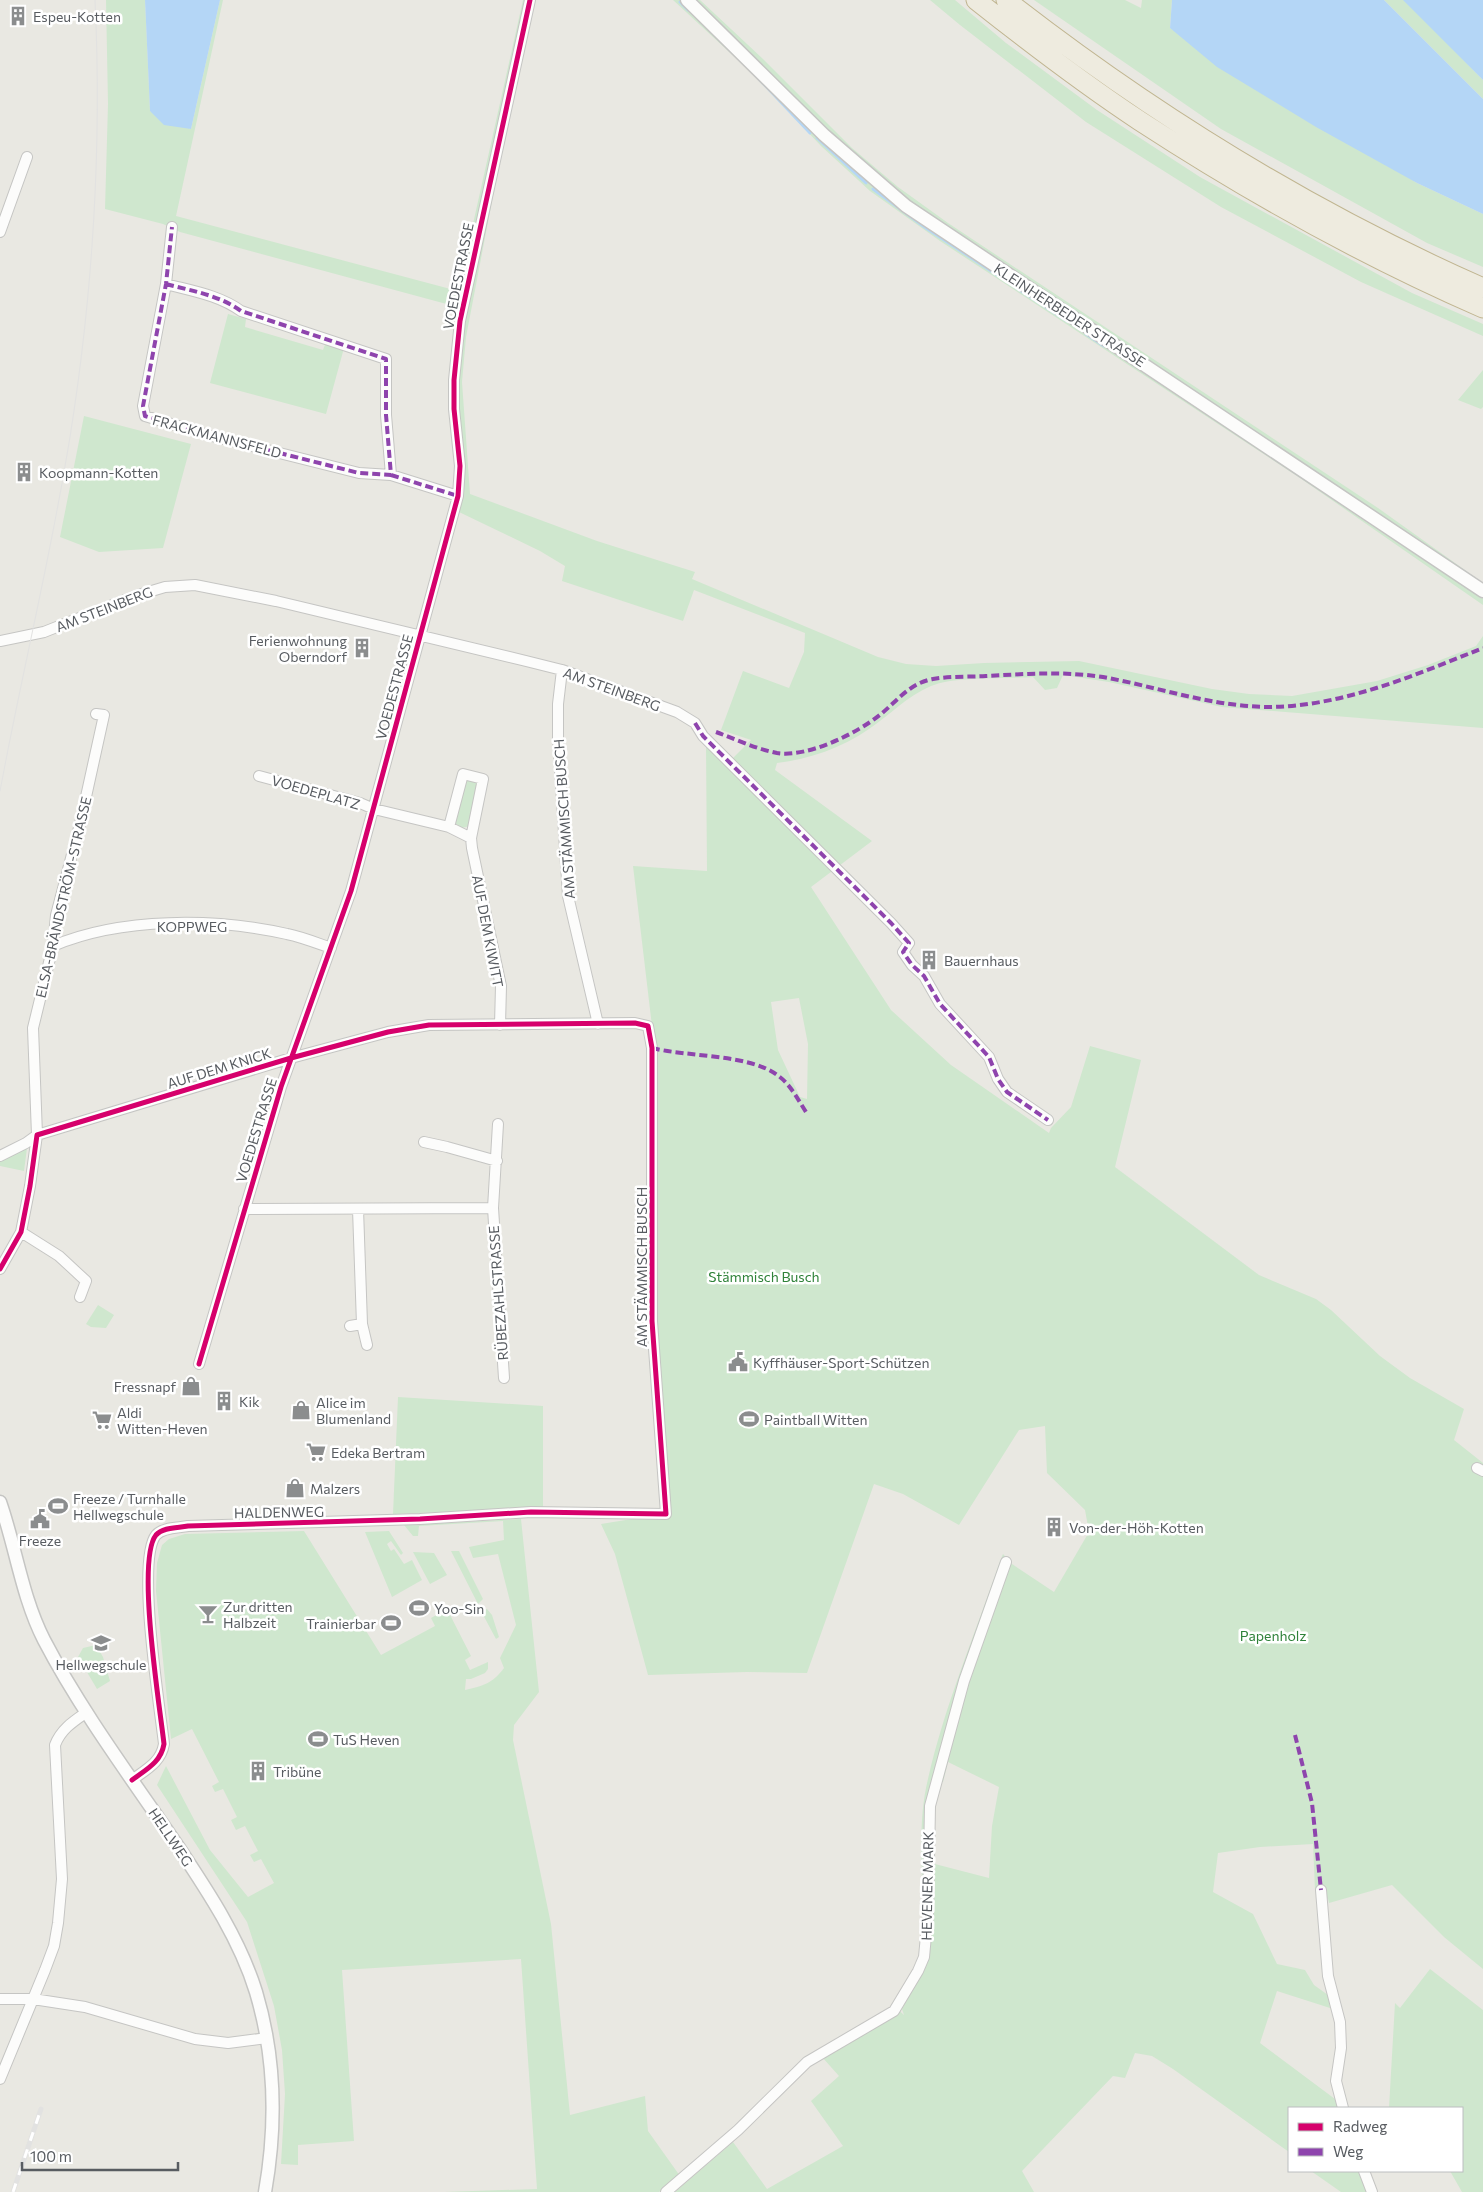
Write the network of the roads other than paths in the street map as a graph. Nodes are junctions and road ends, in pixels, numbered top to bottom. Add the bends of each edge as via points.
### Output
1 (530, 0) edge
2 (687, 0) edge
3 (976, 0) edge
4 (1006, 0) edge
5 (27, 157) dead end
6 (172, 227) dead end
7 (0, 232) edge
8 (166, 284) junction
9 (1483, 288) edge
10 (1483, 308) edge
11 (392, 475) junction
12 (458, 496) junction
13 (1483, 591) edge
14 (420, 637) junction
15 (0, 641) edge
16 (562, 670) junction
17 (96, 714) dead end
18 (259, 776) dead end
19 (374, 809) junction
20 (449, 828) junction
21 (471, 838) junction
22 (53, 946) junction
23 (331, 948) junction
24 (598, 1024) junction
25 (500, 1025) junction
26 (652, 1048) joint
27 (291, 1058) junction
28 (1048, 1120) dead end
29 (498, 1124) dead end
30 (37, 1134) junction
31 (424, 1142) dead end
32 (0, 1156) edge
33 (497, 1161) junction
34 (493, 1208) junction
35 (244, 1209) junction
36 (358, 1209) junction
37 (21, 1232) junction
38 (0, 1269) edge
39 (80, 1297) dead end
40 (362, 1324) junction
41 (350, 1326) dead end
42 (367, 1345) dead end
43 (199, 1364) dead end
44 (504, 1378) dead end
45 (0, 1502) edge
46 (666, 1514) joint
47 (1006, 1562) dead end
48 (87, 1712) junction
49 (132, 1780) junction
50 (1321, 1890) dead end
51 (0, 1999) edge
52 (33, 1999) junction
53 (267, 2038) junction
54 (0, 2078) edge
55 (1342, 2107) edge
56 (1364, 2172) edge
57 (265, 2192) edge
58 (666, 2192) edge
59 (1372, 2192) edge

1 - 12 street, VOEDESTRASSE via 458,331 454,380 460,466
2 - 13 street, KLEINHERBEDER STRASSE via 824,135 906,206
3 - 10 highway via 1140,121 1230,176 1336,236
4 - 9 highway via 1136,95 1245,164 1338,217
5 - 7 street
6 - 8 street, FRACKMANNSFELD
8 - 11 street via 212,296 241,310 386,359 386,415
8 - 11 street, FRACKMANNSFELD via 143,406 145,416 359,473
11 - 12 street, FRACKMANNSFELD
12 - 14 street, VOEDESTRASSE
14 - 15 street, AM STEINBERG via 276,601 195,585 164,587 44,632
14 - 16 street, AM STEINBERG
14 - 19 street, VOEDESTRASSE
16 - 24 street, AM STÄMMISCH BUSCH via 558,738 567,890
16 - 28 street, AM STEINBERG via 677,712 696,723 702,736 891,923 909,944 903,952 924,976 940,1004 989,1057 1007,1092
17 - 22 street, ELSA-BRÄNDSTRÖM-STRASSE via 104,715 56,915
18 - 19 street, VOEDEPLATZ
19 - 20 street
19 - 23 street, VOEDESTRASSE
20 - 21 street
20 - 21 street, AUF DEM KIWITT via 463,774 483,779
21 - 25 street, AUF DEM KIWITT via 501,986
22 - 23 street, KOPPWEG via 75,936 132,927 182,924 252,928 288,934
22 - 30 street, ELSA-BRÄNDSTRÖM-STRASSE via 33,1028
23 - 27 street, VOEDESTRASSE
24 - 25 street, AUF DEM KNICK
24 - 26 street, AUF DEM KNICK via 648,1026
25 - 27 street, AUF DEM KNICK via 429,1025 393,1031
26 - 46 street, AM STÄMMISCH BUSCH via 652,1321
27 - 30 street, AUF DEM KNICK
27 - 35 street, VOEDESTRASSE
29 - 33 street, RÜBEZAHLSTRASSE
30 - 32 street via 26,1144
30 - 37 street
31 - 33 street
33 - 34 street, RÜBEZAHLSTRASSE
34 - 36 street, RÜBEZAHLSTRASSE
34 - 44 street, RÜBEZAHLSTRASSE
35 - 36 street, RÜBEZAHLSTRASSE
35 - 43 street, VOEDESTRASSE
36 - 40 street
37 - 38 street
37 - 39 street via 59,1256 86,1281
40 - 41 street
40 - 42 street
45 - 48 street, HELLWEG via 43,1639
46 - 49 street, HALDENWEG via 531,1512 413,1520 212,1525 164,1530 156,1535 150,1550 149,1624 164,1744 162,1755
47 - 58 street, HEVENER MARK via 964,1681 930,1806 928,1914 924,1957 918,1971 894,2011 807,2062 738,2130
48 - 49 street, HELLWEG
48 - 52 street via 58,1736 55,1745 62,1879 51,1954
49 - 53 street, HELLWEG via 225,1922 256,1991
50 - 55 street via 1328,1976 1341,2028 1336,2080
51 - 52 street
52 - 53 street via 104,2012 195,2039 228,2043
52 - 54 street
53 - 57 street, HELLWEG via 273,2080 274,2123
56 - 59 street

